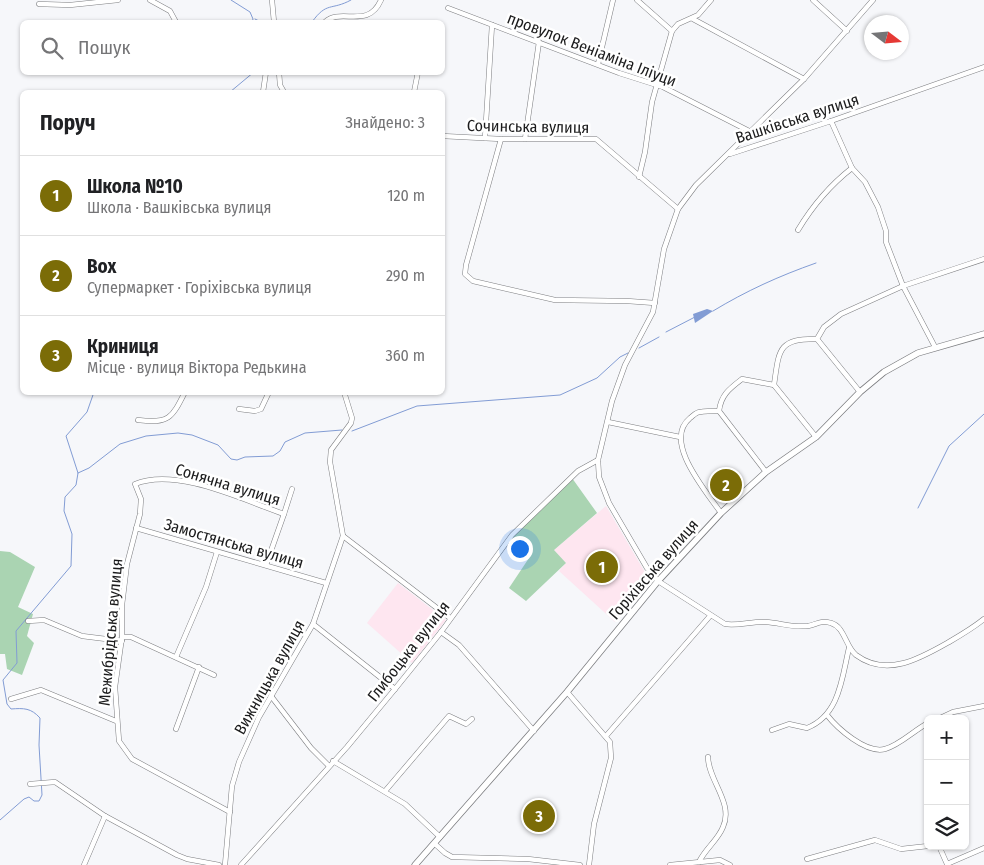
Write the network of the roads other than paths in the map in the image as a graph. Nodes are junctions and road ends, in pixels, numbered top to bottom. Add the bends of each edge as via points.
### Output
1 (118, 0) edge
2 (150, 0) edge
3 (272, 0) edge
4 (381, 0) edge
5 (613, 0) edge
6 (636, 0) edge
7 (711, 0) edge
8 (812, 0) edge
9 (873, 0) edge
10 (39, 4) dead end
11 (448, 8) dead end
12 (693, 19) junction
13 (175, 20) edge
14 (274, 20) edge
15 (328, 20) edge
16 (492, 24) junction
17 (672, 31) junction
18 (848, 31) junction
19 (539, 42) junction
20 (598, 64) junction
21 (984, 67) edge
22 (266, 75) edge
23 (279, 75) edge
24 (417, 75) edge
25 (804, 78) junction
26 (657, 86) junction
27 (264, 90) edge
28 (283, 90) edge
29 (414, 90) edge
30 (831, 121) junction
31 (751, 132) junction
32 (445, 136) edge
33 (485, 138) junction
34 (501, 139) junction
35 (525, 139) junction
36 (728, 155) junction
37 (852, 168) junction
38 (639, 177) junction
39 (678, 209) junction
40 (798, 230) dead end
41 (984, 259) edge
42 (903, 286) junction
43 (655, 304) junction
44 (984, 334) edge
45 (817, 340) junction
46 (935, 347) junction
47 (774, 385) junction
48 (860, 392) junction
49 (184, 395) edge
50 (267, 395) edge
51 (345, 395) edge
52 (239, 409) dead end
53 (719, 411) junction
54 (138, 420) dead end
55 (608, 422) junction
56 (680, 437) junction
57 (816, 437) junction
58 (598, 460) junction
59 (766, 472) junction
60 (135, 484) joint
61 (292, 489) dead end
62 (721, 513) junction
63 (284, 514) junction
64 (136, 528) junction
65 (343, 536) junction
66 (217, 552) junction
67 (266, 565) junction
68 (658, 581) junction
69 (326, 583) junction
70 (710, 616) junction
71 (450, 618) junction
72 (984, 619) edge
73 (28, 622) dead end
74 (313, 624) junction
75 (441, 632) junction
76 (122, 639) junction
77 (850, 648) junction
78 (176, 657) junction
79 (199, 668) junction
80 (214, 675) dead end
81 (395, 689) junction
82 (567, 692) junction
83 (271, 696) junction
84 (11, 699) dead end
85 (984, 706) edge
86 (827, 715) junction
87 (947, 715) edge
88 (472, 720) dead end
89 (116, 722) junction
90 (924, 726) edge
91 (176, 729) dead end
92 (772, 730) dead end
93 (534, 731) junction
94 (606, 736) junction
95 (708, 757) dead end
96 (333, 761) junction
97 (328, 766) junction
98 (30, 784) dead end
99 (386, 790) junction
100 (230, 812) junction
101 (105, 816) junction
102 (440, 837) junction
103 (435, 844) junction
104 (924, 846) edge
105 (984, 848) edge
106 (941, 850) edge
107 (808, 859) dead end
108 (699, 862) junction
109 (84, 865) edge
110 (220, 865) edge
111 (225, 865) edge
112 (241, 865) edge
113 (415, 865) edge
114 (580, 865) edge
115 (589, 865) edge
116 (670, 865) edge
117 (730, 865) edge

1 - 10 street via 70,5
2 - 13 street via 170,10
3 - 14 street
4 - 15 street via 372,13 365,16
5 - 20 street
6 - 17 street
7 - 12 street
8 - 18 street
9 - 18 street
11 - 16 street, провулок Веніаміна Іліуци
12 - 17 street via 678,24
12 - 25 street
16 - 19 street, провулок Веніаміна Іліуци
16 - 33 street
17 - 26 street
18 - 25 street
19 - 20 street, провулок Веніаміна Іліуци
19 - 35 street
20 - 26 street, провулок Веніаміна Іліуци
21 - 30 street, Вашківська вулиця
22 - 27 street
23 - 28 street
24 - 29 street
25 - 31 street
26 - 31 street, провулок Веніаміна Іліуци
26 - 38 street
30 - 36 street, Вашківська вулиця
30 - 37 street
31 - 36 street
32 - 33 street, Сочинська вулиця
33 - 34 street, Сочинська вулиця
34 - 35 street, Сочинська вулиця
34 - 43 street via 465,274 473,281 555,300
35 - 38 street, Сочинська вулиця via 596,139
36 - 39 street, Вашківська вулиця via 696,185
37 - 40 street via 831,184
37 - 42 street via 878,207 886,242
38 - 39 street, Сочинська вулиця
39 - 43 street, Вашківська вулиця via 664,249
41 - 42 street
42 - 45 street via 841,314 824,327
42 - 46 street
43 - 55 street, Вашківська вулиця via 648,325 618,381
44 - 46 street, Горіхівська вулиця
45 - 47 street via 792,340 785,345 779,355
45 - 48 street
46 - 48 street, Горіхівська вулиця via 898,363
47 - 53 street via 742,379 727,390 720,400
47 - 57 street
48 - 57 street, Горіхівська вулиця
49 - 54 street via 168,419 155,422
50 - 52 street via 260,409
51 - 65 street, Вижницька вулиця via 351,423 331,450 330,462
53 - 56 street via 697,412 683,424
53 - 59 street
55 - 56 street
55 - 58 street, Вашківська вулиця
56 - 62 street via 688,462
57 - 59 street, Горіхівська вулиця
58 - 68 street, Вашківська вулиця via 599,477 609,503
58 - 71 street, Глибоцька вулиця via 578,471 512,535
59 - 62 street, Горіхівська вулиця
60 - 63 street, Сонячна вулиця via 166,479 205,487
60 - 64 street, Межибрідська вулиця via 141,499
61 - 63 street, Сонячна вулиця
62 - 68 street, Горіхівська вулиця
63 - 67 street, Сонячна вулиця
64 - 66 street, Замостянська вулиця
64 - 76 street, Межибрідська вулиця via 127,564
65 - 69 street, Вижницька вулиця
65 - 71 street
66 - 67 street, Замостянська вулиця
66 - 78 street
67 - 69 street, Замостянська вулиця
68 - 70 street, Вашківська вулиця
68 - 82 street, Горіхівська вулиця
69 - 74 street, Вижницька вулиця
70 - 77 street, Вашківська вулиця via 733,626 751,622 808,626 823,621 832,623 838,626
70 - 94 street
71 - 75 street, Глибоцька вулиця
72 - 77 street via 914,661 880,665 857,655
73 - 76 street via 44,620 82,636
74 - 81 street
74 - 83 street, Вижницька вулиця
75 - 81 street, Глибоцька вулиця
75 - 93 street via 459,645
76 - 78 street via 131,638
76 - 89 street, Межибрідська вулиця via 114,687
77 - 86 street via 838,694
78 - 79 street
79 - 80 street
79 - 91 street
81 - 96 street, Глибоцька вулиця
82 - 93 street, Горіхівська вулиця
82 - 94 street
83 - 97 street
83 - 100 street, Вижницька вулиця via 239,762 232,786
84 - 89 street via 41,690
85 - 87 street
86 - 90 street via 836,727 851,737 867,747 880,750
86 - 92 street via 808,728 789,724
88 - 99 street via 466,724 449,716
89 - 100 street, Межибрідська вулиця via 119,741 132,759
93 - 102 street, Горіхівська вулиця
94 - 115 street via 610,742 611,758 594,824
95 - 108 street via 726,815 722,829
96 - 97 street, Глибоцька вулиця
96 - 99 street
97 - 112 street, Глибоцька вулиця
98 - 101 street via 55,782
99 - 102 street
100 - 111 street, Вижницька вулиця
101 - 109 street
101 - 110 street via 187,859
102 - 103 street, Горіхівська вулиця
103 - 113 street, Горіхівська вулиця
103 - 114 street via 452,856
104 - 107 street via 901,849 875,840
105 - 106 street via 947,864
108 - 116 street
108 - 117 street via 720,860

